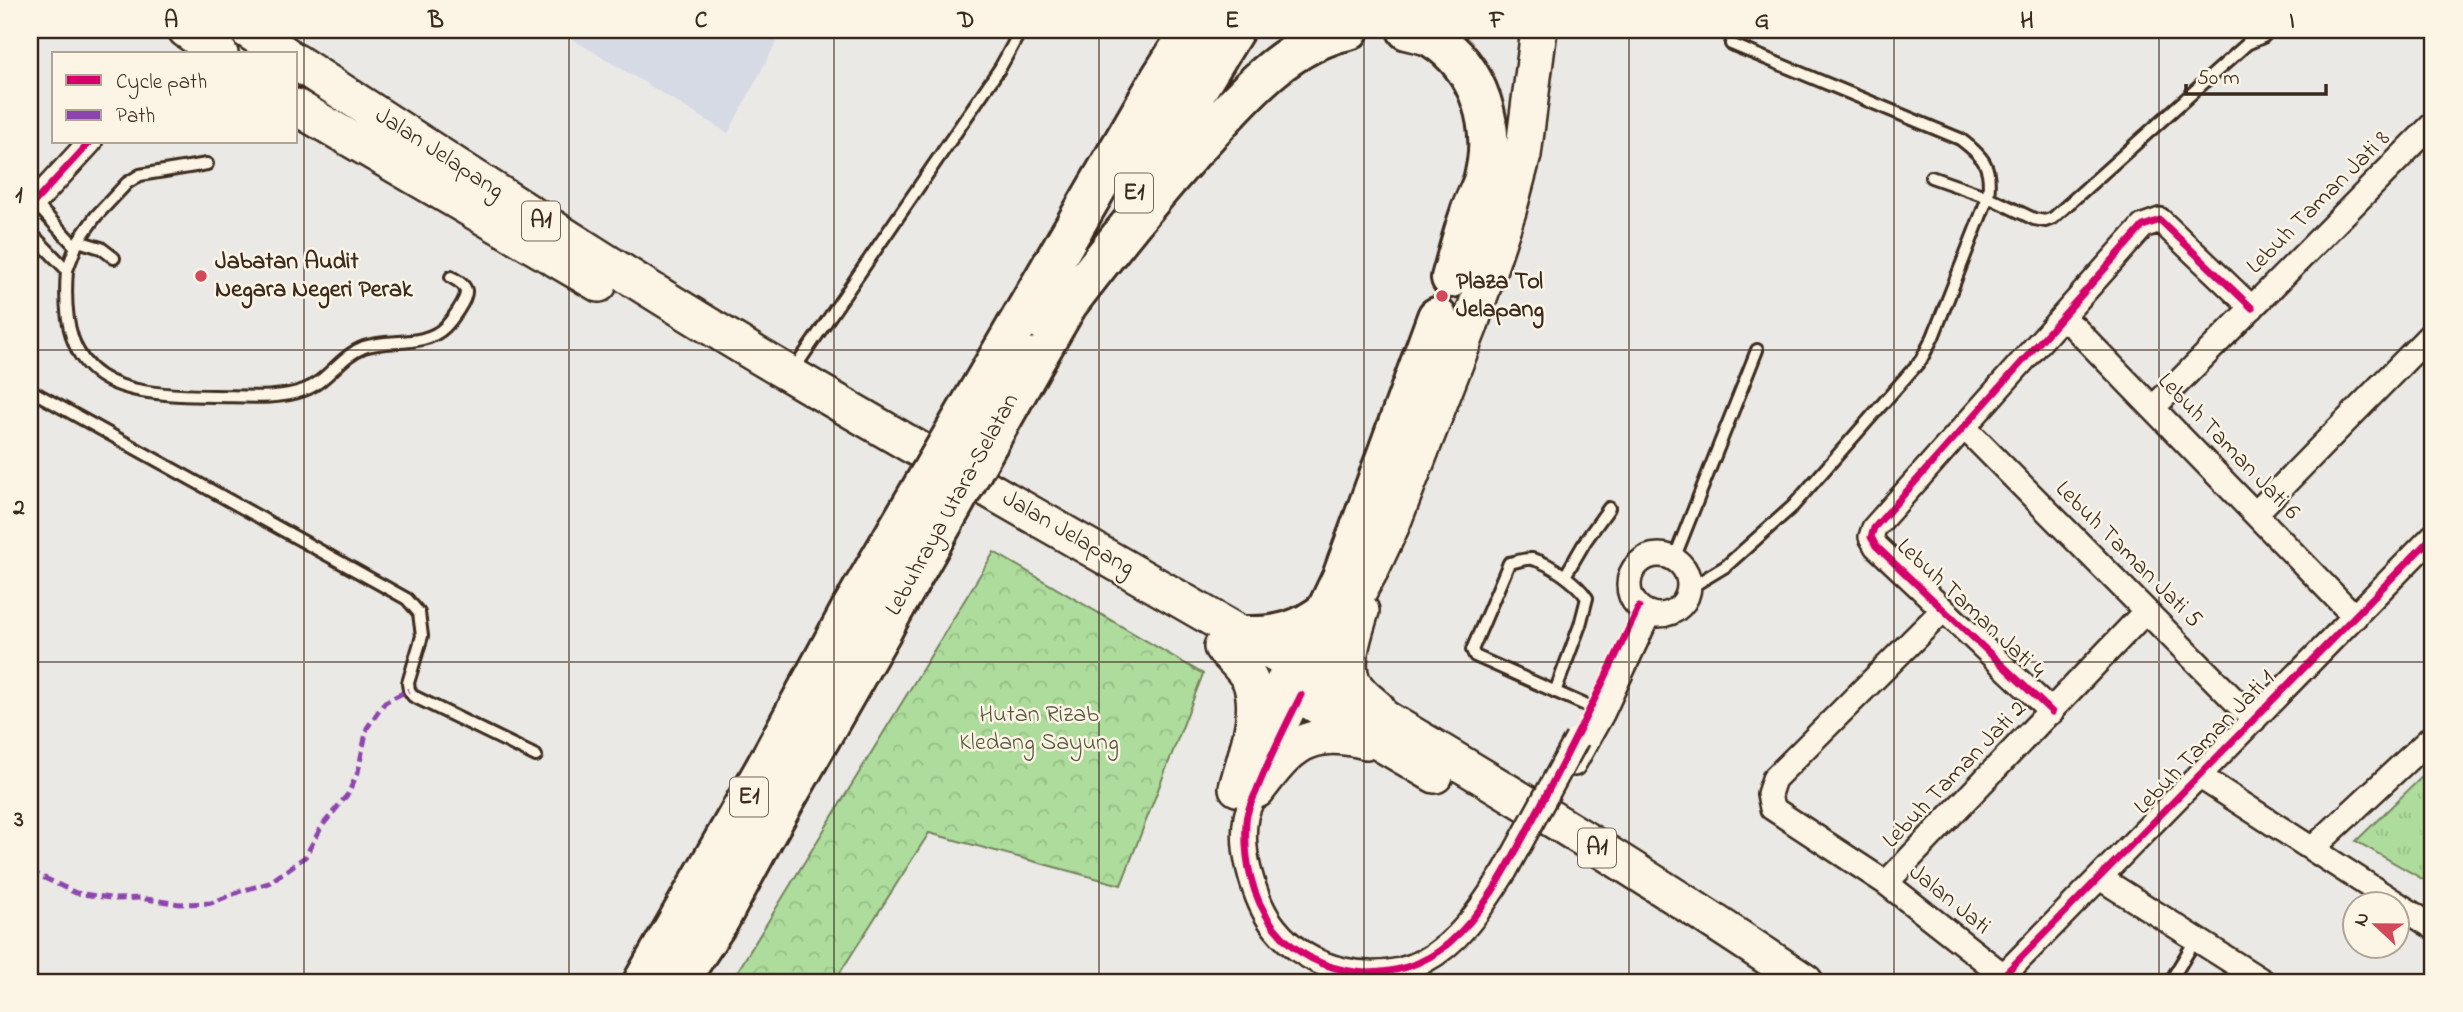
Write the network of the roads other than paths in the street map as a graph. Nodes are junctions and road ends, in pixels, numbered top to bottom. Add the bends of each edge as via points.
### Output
1 (186, 30) edge
2 (247, 30) edge
3 (1021, 30) edge
4 (1191, 30) edge
5 (1234, 30) edge
6 (1349, 30) edge
7 (1407, 30) edge
8 (1539, 30) edge
9 (2253, 30) edge
10 (2270, 30) edge
11 (1731, 44) dead end
12 (2247, 44) junction
13 (217, 52) edge
14 (282, 52) edge
15 (298, 63) edge
16 (298, 108) edge
17 (2430, 135) edge
18 (88, 144) edge
19 (207, 164) dead end
20 (1931, 177) dead end
21 (1988, 197) junction
22 (32, 204) edge
23 (30, 232) edge
24 (77, 244) junction
25 (114, 258) dead end
26 (67, 270) junction
27 (451, 277) dead end
28 (1451, 278) dead end
29 (1067, 305) junction
30 (2252, 308) junction
31 (1437, 317) dead end
32 (2059, 321) junction
33 (2433, 332) edge
34 (1026, 342) junction
35 (1757, 351) dead end
36 (791, 374) junction
37 (30, 390) edge
38 (2153, 408) junction
39 (1964, 426) junction
40 (1609, 508) dead end
41 (2256, 513) junction
42 (2433, 536) edge
43 (1674, 559) junction
44 (1372, 567) junction
45 (1565, 576) junction
46 (1688, 589) junction
47 (1644, 610) junction
48 (1943, 610) junction
49 (1326, 611) junction
50 (2146, 611) junction
51 (2355, 617) junction
52 (1233, 642) junction
53 (1298, 680) junction
54 (1555, 692) junction
55 (1592, 708) junction
56 (2052, 712) junction
57 (2254, 720) junction
58 (1385, 732) junction
59 (2433, 736) edge
60 (536, 756) dead end
61 (2200, 776) junction
62 (1247, 789) junction
63 (2312, 849) junction
64 (2100, 878) junction
65 (1886, 883) junction
66 (2433, 927) edge
67 (2196, 939) junction
68 (2008, 979) edge
69 (643, 982) edge
70 (678, 982) edge
71 (1365, 982) edge
72 (1378, 982) edge
73 (1767, 982) edge
74 (1805, 982) edge
75 (2170, 982) edge
76 (2264, 982) edge

1 - 13 main road
2 - 14 main road
3 - 36 lane via 1000,68
4 - 34 highway, Lebuhraya Utara–Selatan / E1 via 1160,79
5 - 29 highway, Lebuhraya Utara–Selatan / E1
6 - 29 highway via 1330,34 1292,54 1253,85 1142,208
7 - 28 highway via 1432,37 1463,64 1479,91 1487,121 1483,180
8 - 44 main road via 1522,155 1508,211 1416,467
9 - 12 lane
10 - 12 lane
11 - 21 lane via 1960,139 1986,163 1991,177
12 - 21 lane via 2053,218 2034,219
15 - 36 main road, Jalan Jelapang / A1 via 587,251
16 - 52 main road, Jalan Jelapang / A1 via 852,429
17 - 30 street, Lebuh Taman Jati 8
18 - 22 street
19 - 24 lane via 140,175 127,183
20 - 21 lane
21 - 46 lane via 1921,360 1793,506 1726,566
22 - 24 lane
23 - 26 lane
24 - 25 lane via 101,248
24 - 26 lane
26 - 27 lane via 65,300 71,338 86,365 112,383 170,395 265,396 304,390 365,346 424,339 444,328 465,298 466,290
29 - 34 highway, Lebuhraya Utara–Selatan / E1
30 - 32 street via 2160,220 2143,226 2130,238
30 - 38 street, Lebuh Taman Jati 8
31 - 49 highway
32 - 38 street, Lebuh Taman Jati 6 via 2075,328
32 - 39 street
33 - 41 street
34 - 69 highway, Lebuhraya Utara–Selatan / E1, bridge via 851,610
34 - 70 highway, Lebuhraya Utara–Selatan / E1, bridge via 884,627 720,919
35 - 43 lane
36 - 52 main road, Jalan Jelapang / A1
37 - 60 lane via 407,599 419,614 422,636 408,682 413,696
38 - 41 street, Lebuh Taman Jati 6
39 - 48 street, Lebuh Taman Jati 4 via 1871,537
39 - 50 street, Lebuh Taman Jati 5
40 - 45 lane
41 - 51 street, Lebuh Taman Jati 6
42 - 51 street, Lebuh Taman Jati 1
43 - 46 street via 1686,572
43 - 47 street via 1655,556 1638,564 1629,590
44 - 53 main road
44 - 58 main road via 1353,636 1350,666 1353,683
45 - 54 lane via 1587,598
45 - 54 lane via 1531,559 1509,563 1472,650 1475,656
46 - 47 street via 1674,610 1658,615
47 - 55 street
47 - 72 street via 1602,714 1480,925 1437,964 1406,978
48 - 56 street, Lebuh Taman Jati 4
48 - 65 street, Jalan Jati via 1774,779 1769,794 1772,808
49 - 52 highway via 1289,632
49 - 53 highway
50 - 56 street, Lebuh Taman Jati 2
50 - 57 street, Lebuh Taman Jati 5
51 - 57 street, Lebuh Taman Jati 1
52 - 53 main road, Jalan Jelapang / A1
52 - 62 main road via 1254,694
53 - 58 main road, Jalan Jelapang / A1
53 - 62 street
54 - 55 lane
55 - 62 street, bridge via 1482,906 1449,943 1410,967 1373,973 1328,966 1286,940 1264,912 1252,884 1246,858
56 - 65 street, Lebuh Taman Jati 2
57 - 61 street, Lebuh Taman Jati 1
58 - 62 main road via 1309,741 1281,757
58 - 73 main road, Jalan Jelapang / A1
58 - 74 main road, Jalan Jelapang / A1 via 1714,920
59 - 63 street
61 - 63 street
61 - 64 street, Lebuh Taman Jati 1
62 - 71 street via 1232,803 1231,829 1234,858 1258,921 1280,947 1309,967
63 - 66 street
64 - 67 street
64 - 68 street, Lebuh Taman Jati 1
65 - 68 street, Jalan Jati
67 - 75 lane
67 - 76 street

